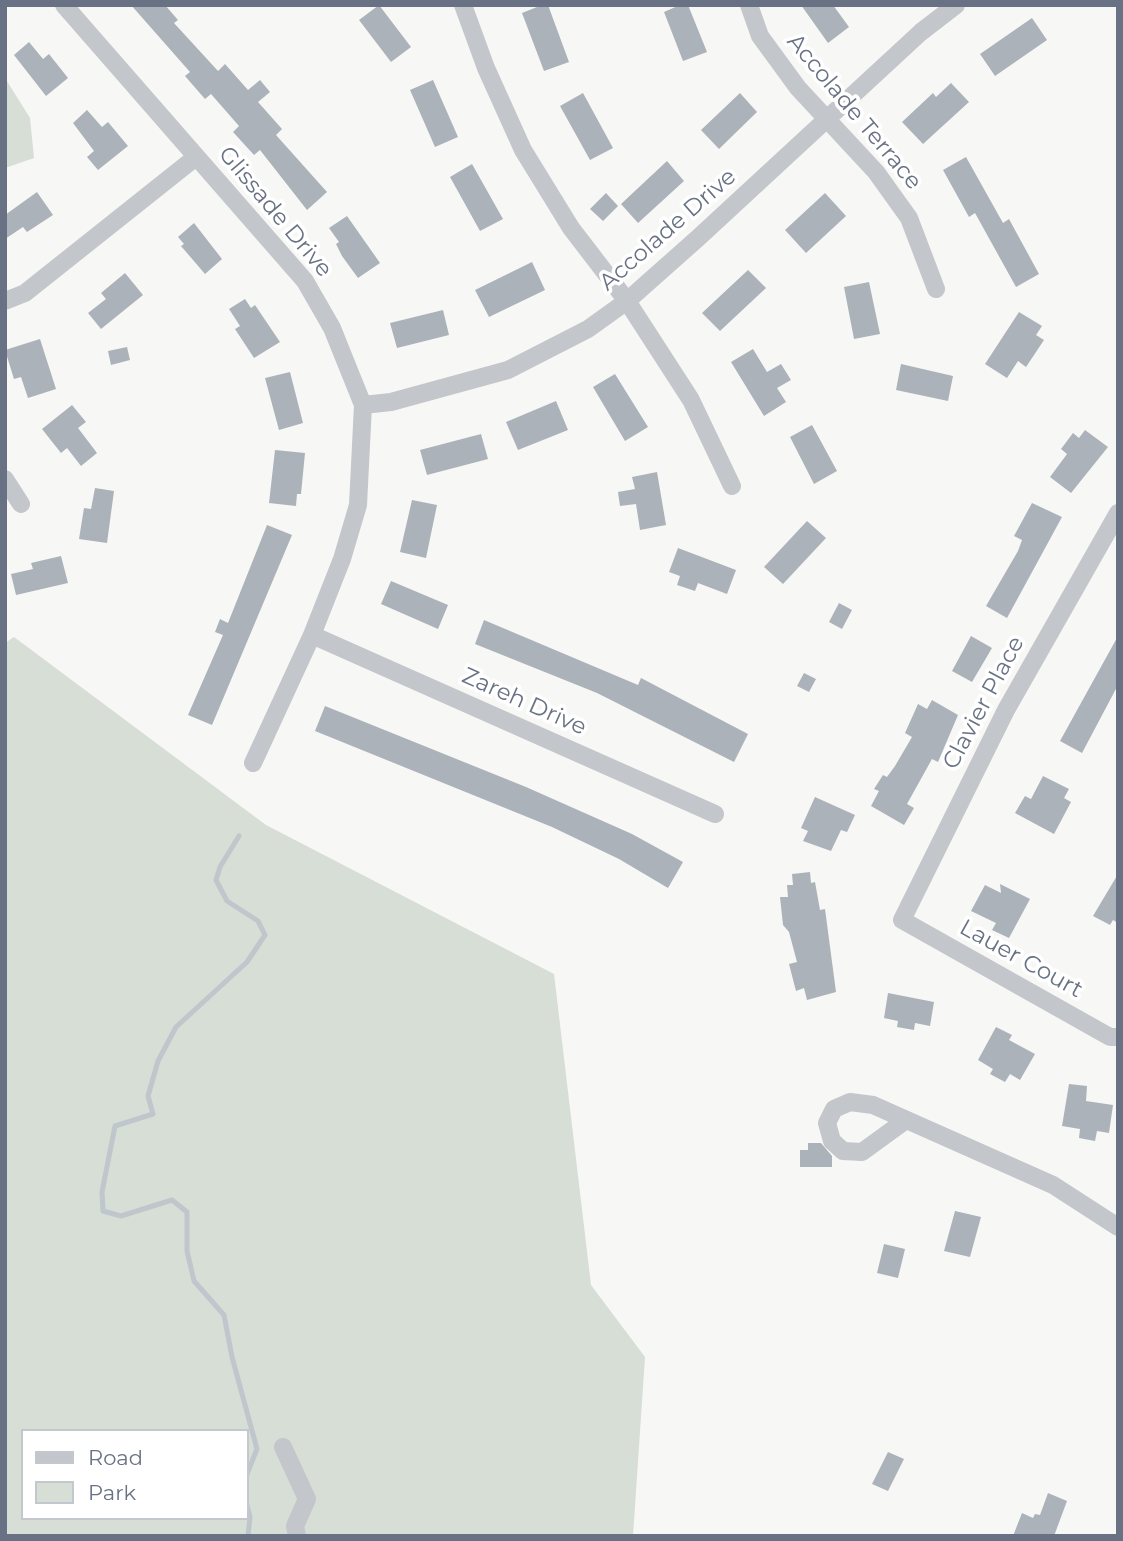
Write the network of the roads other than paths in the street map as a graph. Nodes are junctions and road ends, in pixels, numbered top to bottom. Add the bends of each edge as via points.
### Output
1 (64, 5) edge
2 (463, 5) edge
3 (748, 5) edge
4 (956, 5) edge
5 (827, 119) junction
6 (196, 157) junction
7 (936, 289) dead end
8 (5, 301) edge
9 (626, 301) junction
10 (363, 405) junction
11 (5, 479) edge
12 (732, 486) dead end
13 (21, 505) dead end
14 (1118, 513) edge
15 (312, 635) junction
16 (253, 763) dead end
17 (715, 814) dead end
18 (902, 920) joint
19 (1118, 1037) edge
20 (906, 1120) dead end
21 (1118, 1227) edge
22 (283, 1447) dead end
23 (297, 1536) edge

1 - 6 street, Glissade Drive
2 - 9 street via 523,150 570,228
3 - 5 street, Accolade Terrace via 760,36
4 - 5 street, Accolade Drive
5 - 7 street, Accolade Terrace via 876,172 909,218
5 - 9 street, Accolade Drive
6 - 8 street via 25,293
6 - 10 street, Glissade Drive via 305,281 332,328
9 - 10 street, Accolade Drive via 588,329 508,370 391,402
9 - 12 street via 691,400
10 - 15 street, Glissade Drive via 358,505
11 - 13 street
14 - 18 street, Clavier Place via 1006,710
15 - 16 street, Glissade Drive
15 - 17 street, Zareh Drive
18 - 19 street, Lauer Court via 1110,1037
20 - 21 street via 1053,1185
22 - 23 street via 307,1499 295,1526

